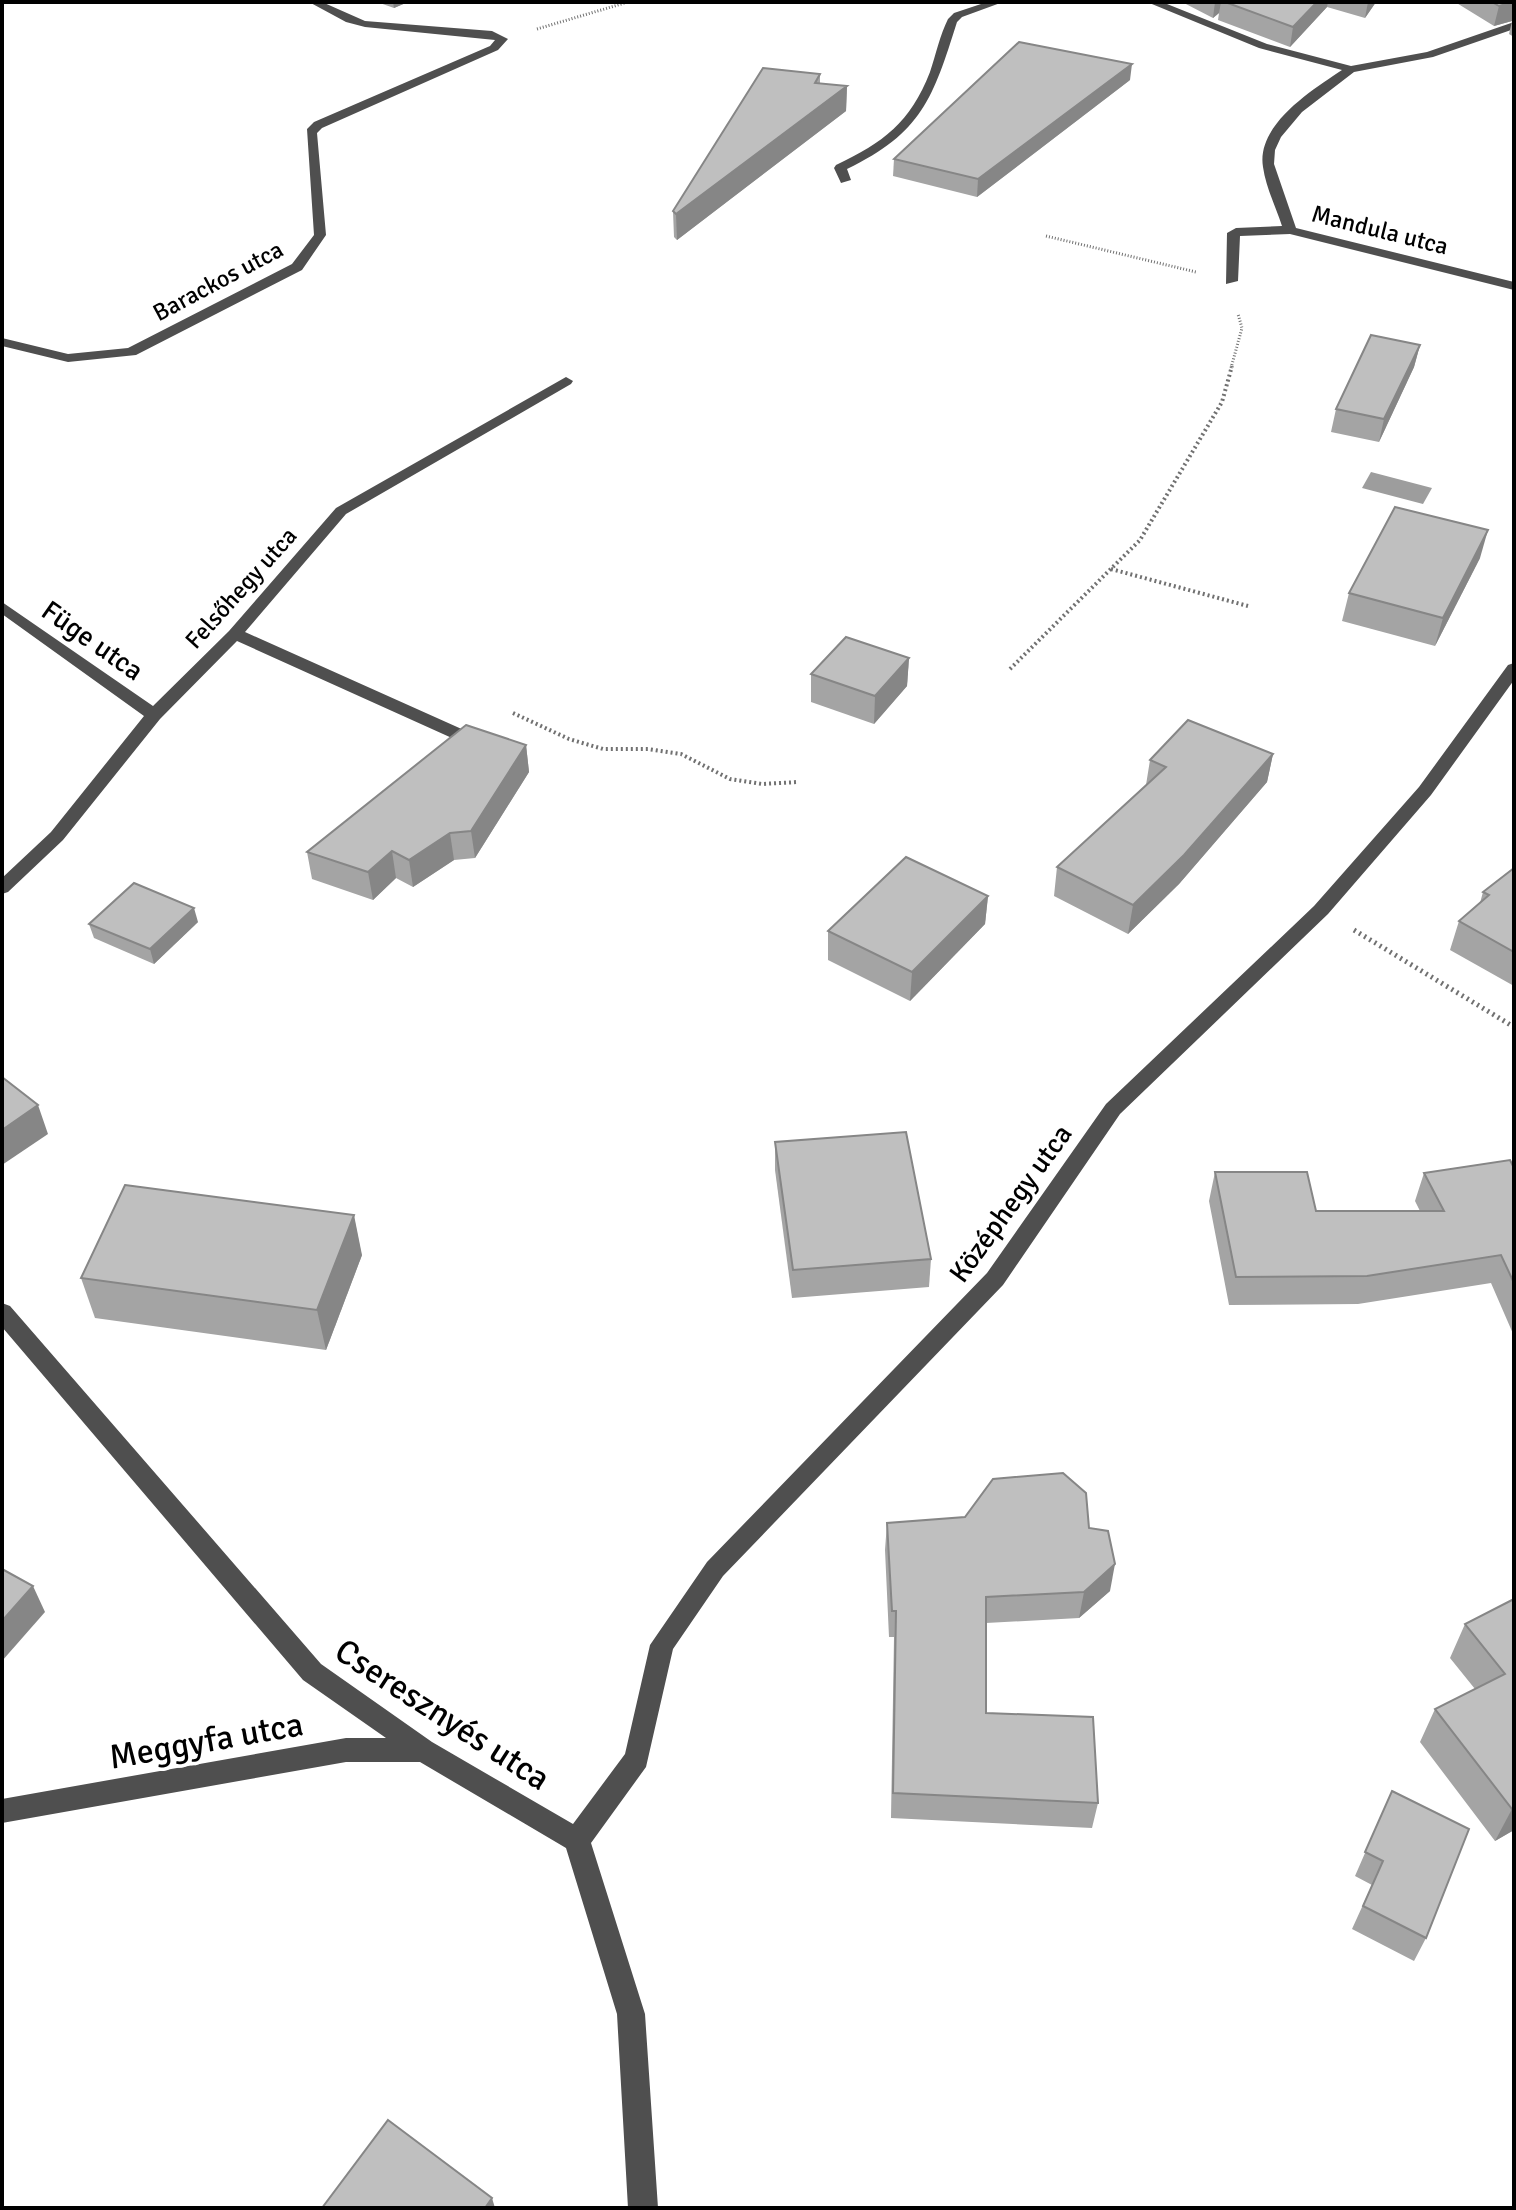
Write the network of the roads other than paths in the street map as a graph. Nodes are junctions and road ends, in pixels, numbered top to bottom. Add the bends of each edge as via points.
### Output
1 (314, 2) edge
2 (998, 2) edge
3 (1152, 2) edge
4 (1514, 25) edge
5 (1351, 69) junction
6 (845, 180) dead end
7 (1290, 230) junction
8 (1231, 281) road end
9 (1514, 286) edge
10 (2, 342) edge
11 (566, 381) dead end
12 (2, 607) edge
13 (235, 634) junction
14 (1514, 668) edge
15 (154, 715) junction
16 (469, 739) edge
17 (2, 888) edge
18 (2, 1312) edge
19 (423, 1750) junction
20 (2, 1811) edge
21 (577, 1840) junction
22 (643, 2208) edge

1 - 10 street, Barackos utca via 365,24 502,39 494,48 311,132 320,235 297,267 131,352 68,358
2 - 6 street via 952,21 931,88 912,118 884,145 840,168
3 - 5 street via 1263,46
4 - 5 street via 1429,55
5 - 7 street, Mandula utca via 1311,95 1270,143 1268,162
7 - 8 street via 1236,232
7 - 9 street, Mandula utca
11 - 13 street, Felsőhegy utca via 341,511
12 - 15 street, Füge utca
13 - 15 street, Felsőhegy utca
13 - 16 street
14 - 21 street, Középhegy utca via 1425,791 1321,910 1113,1109 995,1279 715,1569 662,1645 637,1759
15 - 17 street, Felsőhegy utca via 57,836
18 - 19 street, Cseresznyés utca via 312,1672
19 - 20 street, Meggyfa utca via 346,1750
19 - 21 street, Cseresznyés utca
21 - 22 street via 631,2014

